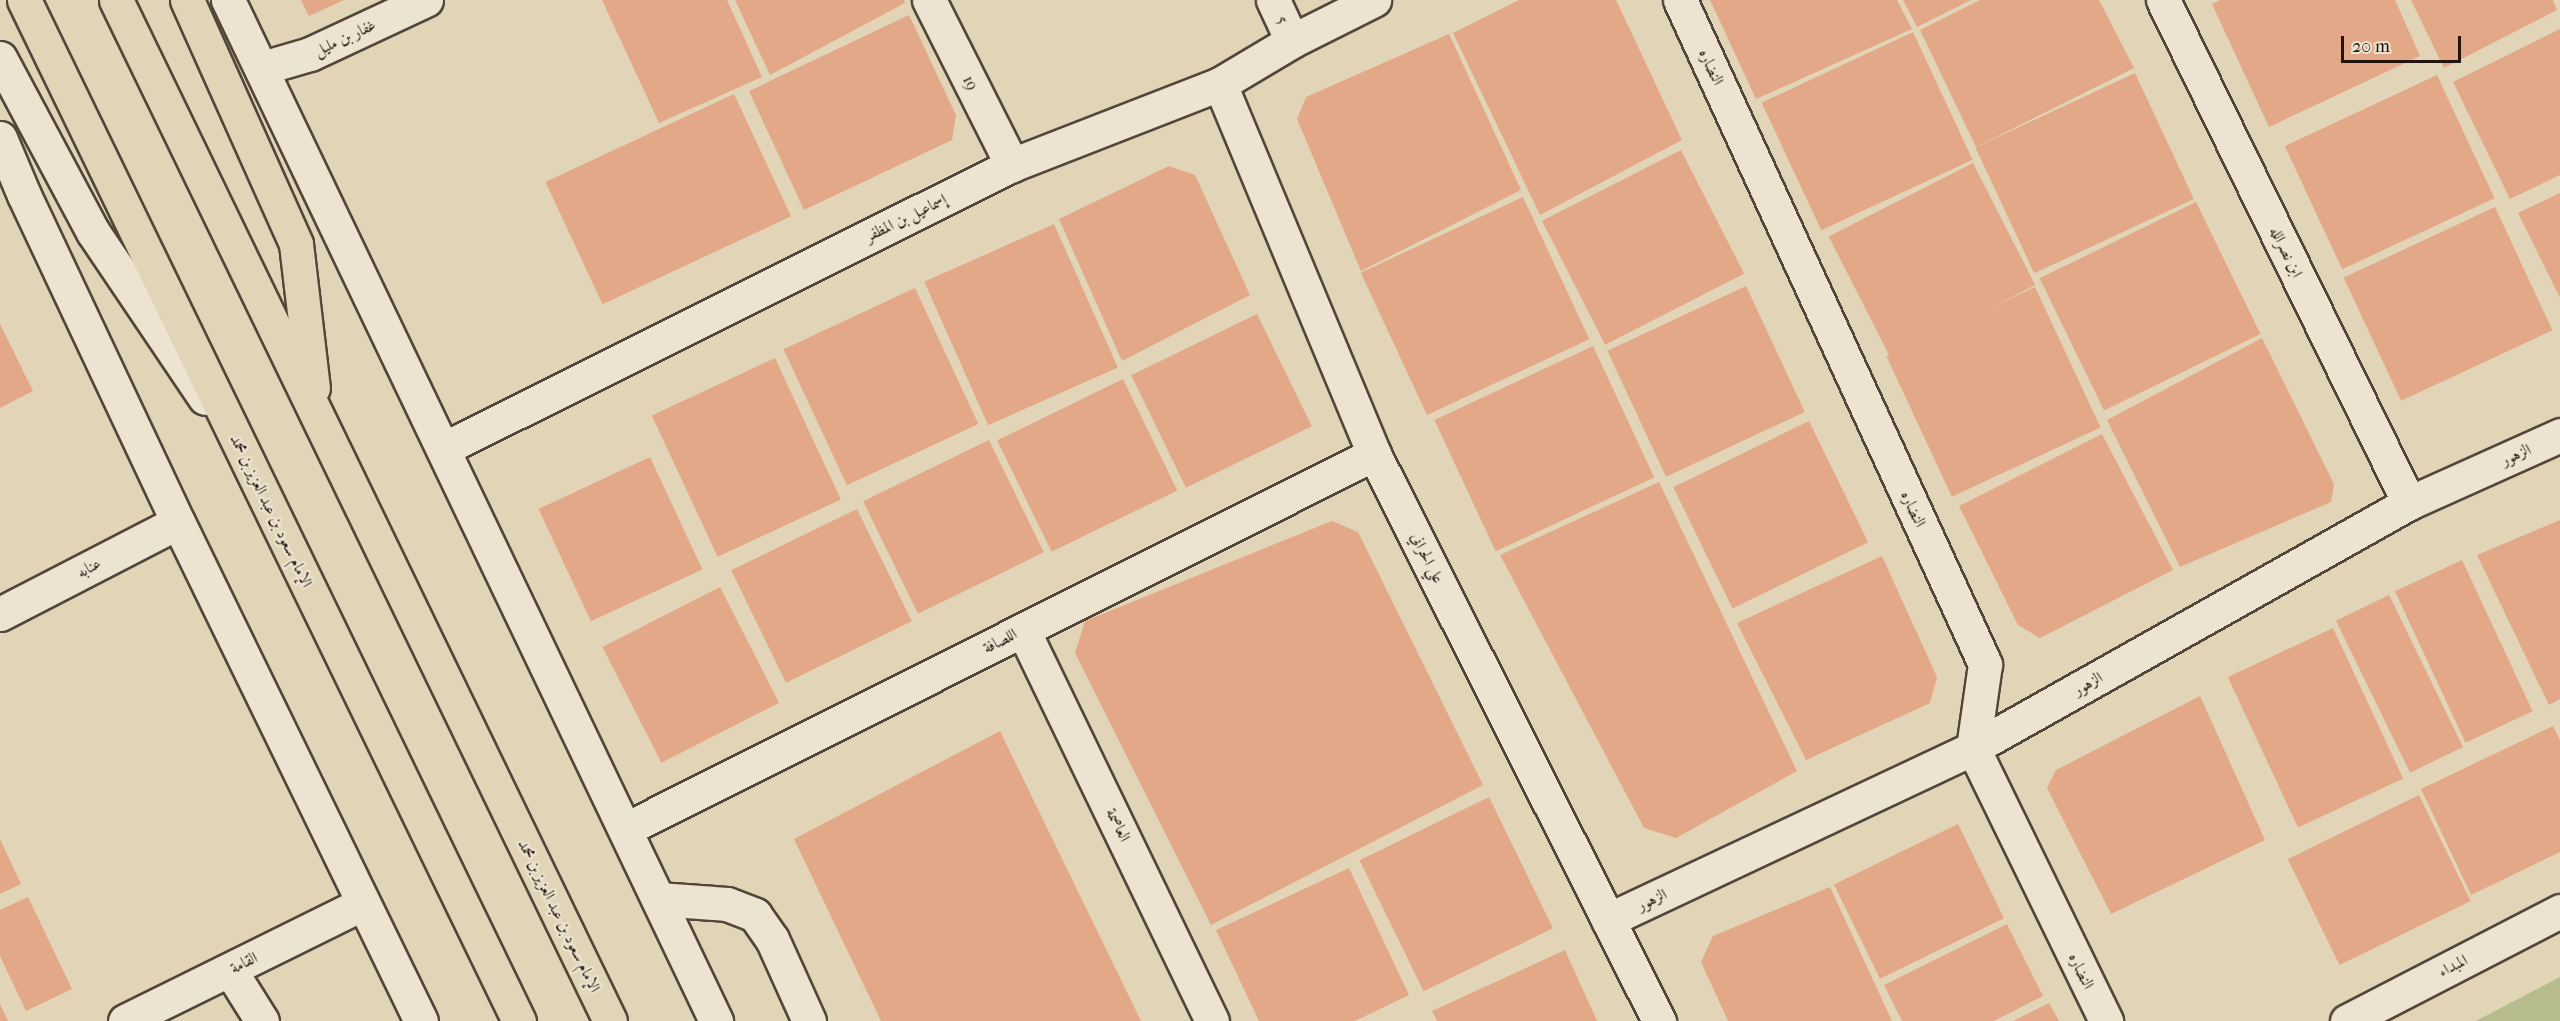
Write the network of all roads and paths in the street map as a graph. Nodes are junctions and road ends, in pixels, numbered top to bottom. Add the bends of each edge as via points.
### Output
1 (24, 0) edge
2 (116, 0) edge
3 (187, 0) edge
4 (228, 0) edge
5 (426, 0) edge
6 (928, 0) edge
7 (1273, 0) edge
8 (1374, 0) edge
9 (1680, 0) edge
10 (2163, 0) edge
11 (1292, 41) junction
12 (0, 58) edge
13 (262, 68) junction
14 (1220, 84) junction
15 (0, 138) edge
16 (1012, 165) junction
17 (12, 200) edge
18 (316, 414) junction
19 (2560, 435) edge
20 (240, 449) junction
21 (443, 449) junction
22 (1374, 454) junction
23 (2409, 503) junction
24 (178, 522) junction
25 (0, 614) edge
26 (1023, 630) junction
27 (1973, 748) junction
28 (626, 829) junction
29 (658, 899) junction
30 (362, 904) junction
31 (2560, 911) edge
32 (1608, 921) junction
33 (230, 970) junction
34 (125, 1021) edge
35 (262, 1021) edge
36 (421, 1021) edge
37 (519, 1021) edge
38 (610, 1021) edge
39 (716, 1021) edge
40 (808, 1021) edge
41 (1212, 1021) edge
42 (1659, 1021) edge
43 (2106, 1021) edge
44 (2347, 1021) edge

1 - 20 main road, الإمام سعود بن عبد العزيز بن محمد
2 - 18 main road, الإمام سعود بن عبد العزيز بن محمد
3 - 18 main road via 296,244
4 - 13 street
5 - 13 street, غفار بن مليل via 310,54
6 - 16 street, 19
7 - 11 street, 5
8 - 11 street, إسماعيل بن المظفر
9 - 27 street, النضاره via 1985,664
10 - 23 street, ابن نصرالله
11 - 14 street, إسماعيل بن المظفر
12 - 20 street via 93,232
13 - 21 street
14 - 16 street, إسماعيل بن المظفر
14 - 22 street, علي الحراني
15 - 17 street
16 - 21 street, إسماعيل بن المظفر
17 - 24 street
18 - 38 main road, الإمام سعود بن عبد العزيز بن محمد
19 - 23 street, الزهور
20 - 37 main road, الإمام سعود بن عبد العزيز بن محمد
21 - 28 street
22 - 26 street, اللصافة
22 - 32 street, علي الحراني
23 - 27 street, الزهور
24 - 25 street, عنابه
24 - 30 street
26 - 28 street, اللصافة
26 - 41 street, العاصمة
27 - 32 street, الزهور
27 - 43 street, النضاره
28 - 29 street
29 - 39 street
29 - 40 street via 727,904 755,915 771,939
30 - 33 street, القامة
30 - 36 street
31 - 44 street, المبداء
32 - 42 street, علي الحراني
33 - 34 street, القامة
33 - 35 street

